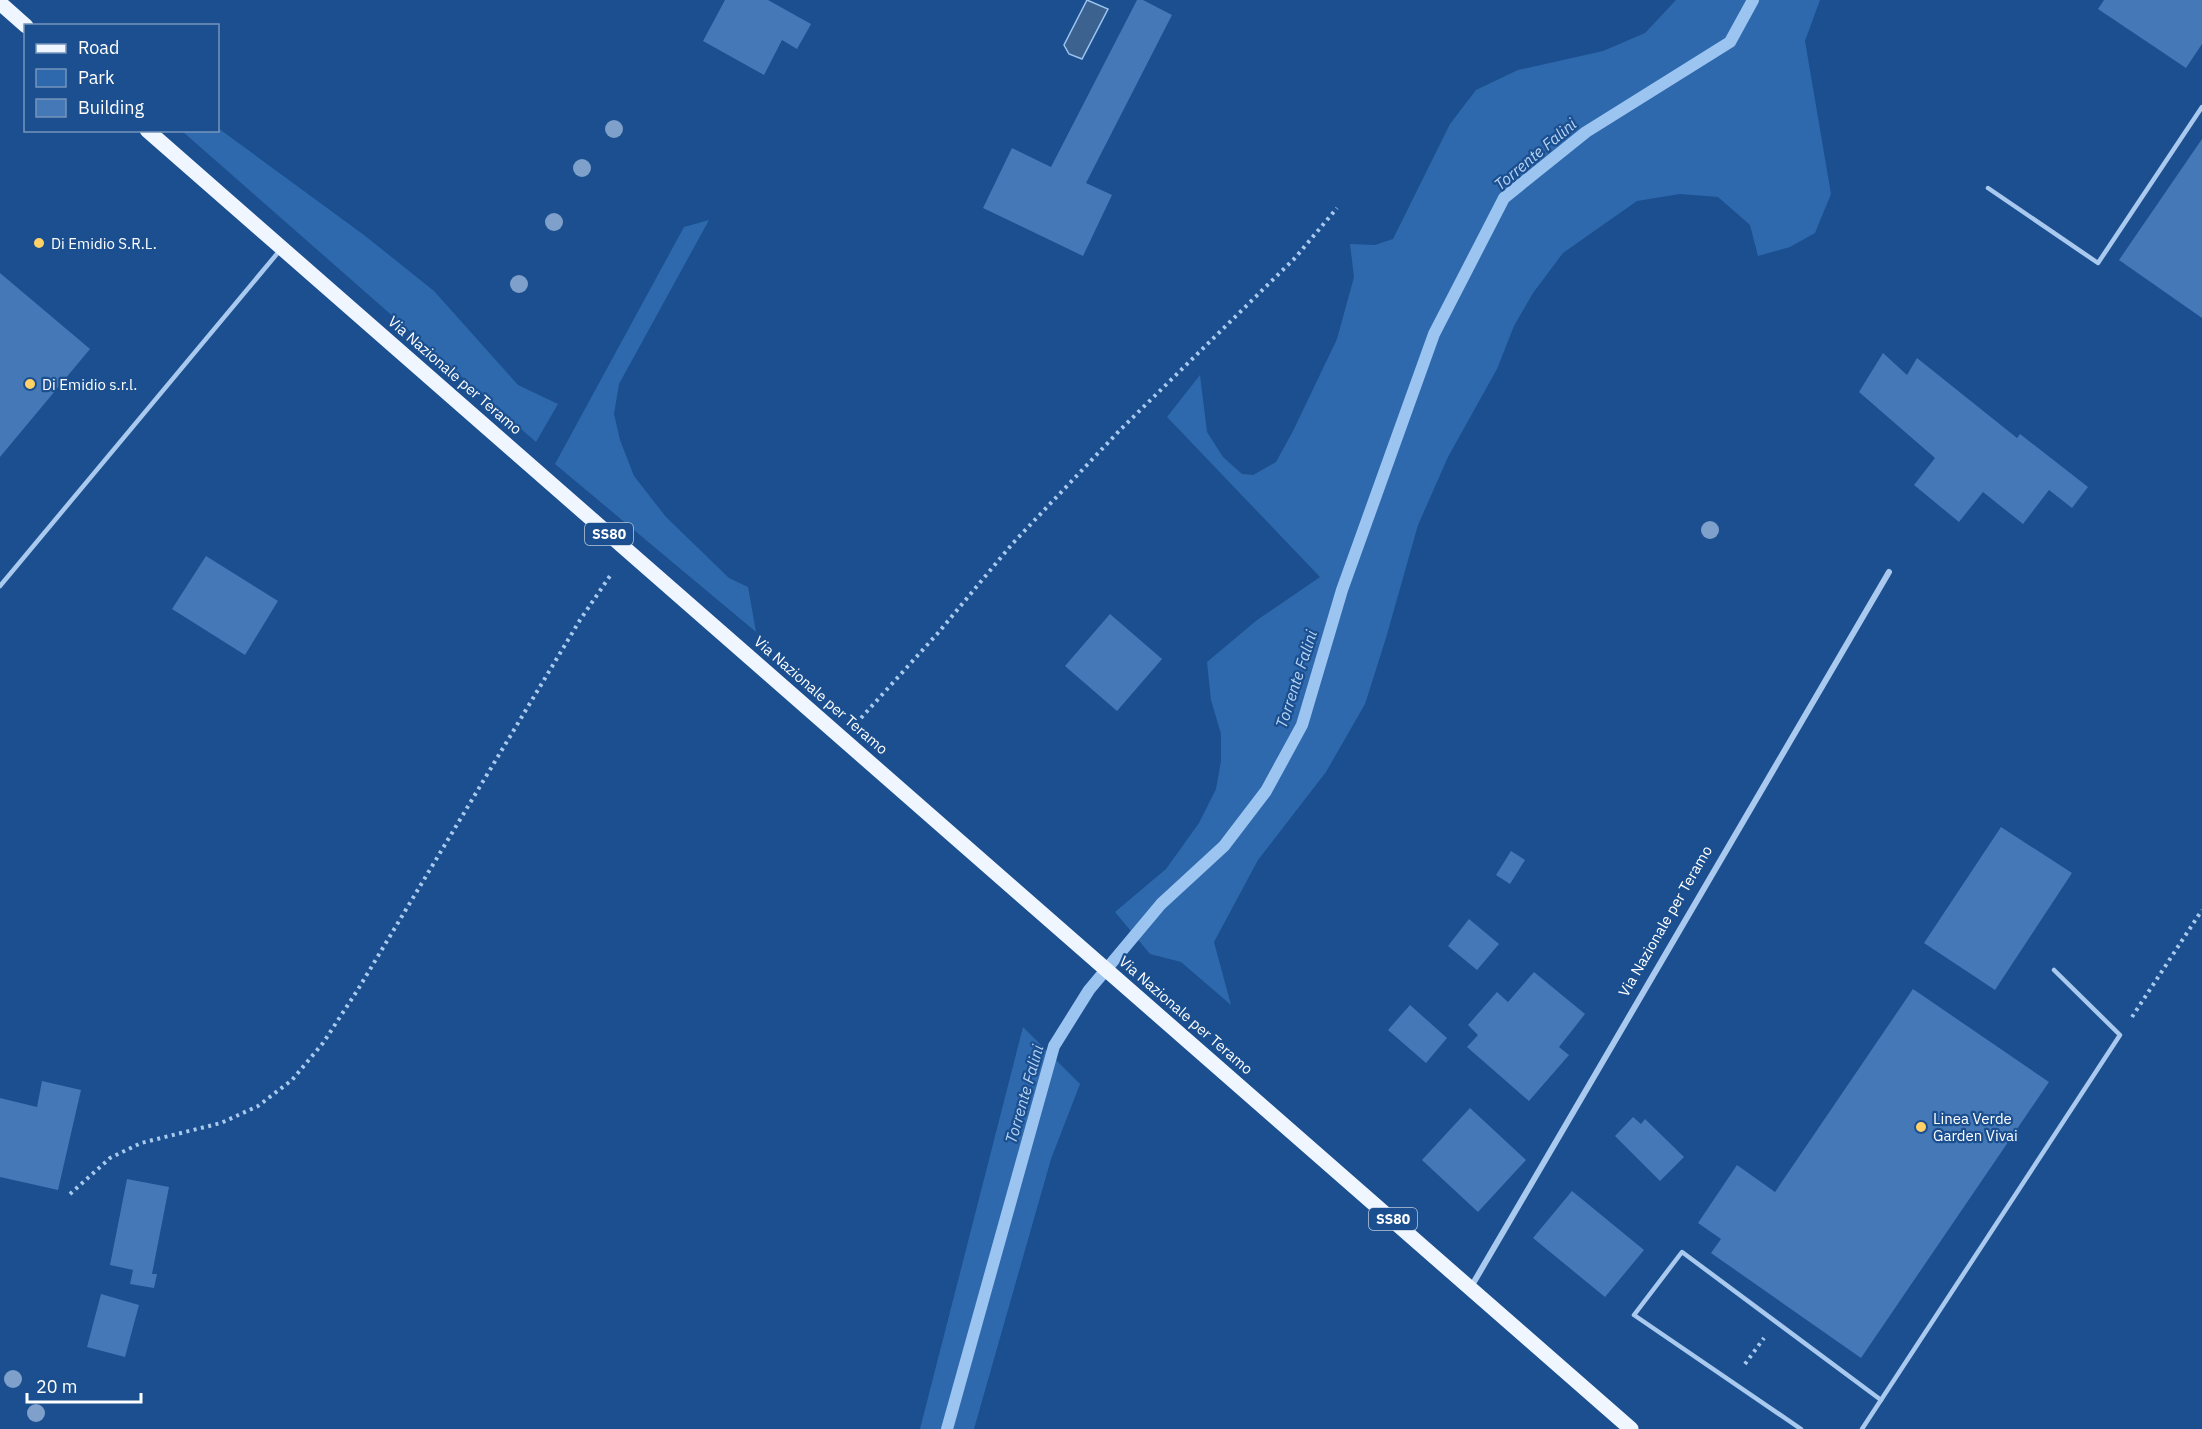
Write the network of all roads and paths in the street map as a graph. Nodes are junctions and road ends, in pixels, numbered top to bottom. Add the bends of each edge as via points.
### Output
1 (0, 3) edge
2 (24, 24) edge
3 (2202, 107) edge
4 (149, 132) edge
5 (1989, 188) dead end
6 (1337, 208) dead end
7 (282, 248) junction
8 (628, 550) junction
9 (1889, 572) dead end
10 (0, 586) edge
11 (843, 738) junction
12 (2202, 910) edge
13 (2054, 970) dead end
14 (2120, 1035) junction
15 (70, 1194) dead end
16 (1471, 1288) junction
17 (1776, 1321) junction
18 (1732, 1382) junction
19 (1881, 1400) junction
20 (1631, 1429) edge
21 (1801, 1429) edge
22 (1862, 1429) edge

1 - 2 main road
3 - 5 lane via 2098,263
4 - 7 main road, Via Nazionale per Teramo / SS80
6 - 11 path via 1295,258 1137,412 1012,543 938,633
7 - 8 main road, Via Nazionale per Teramo / SS80
7 - 10 lane
8 - 11 main road, Via Nazionale per Teramo / SS80
8 - 15 path via 574,630 357,991 323,1043 292,1080 258,1106 221,1123 141,1143 110,1158
9 - 16 street, Via Nazionale per Teramo
11 - 16 main road, Via Nazionale per Teramo / SS80
12 - 14 path
13 - 14 lane
14 - 19 lane
16 - 20 main road, Via Nazionale per Teramo / SS80
17 - 18 path
17 - 18 lane via 1682,1252 1634,1315
17 - 19 lane
18 - 21 lane
19 - 22 lane

